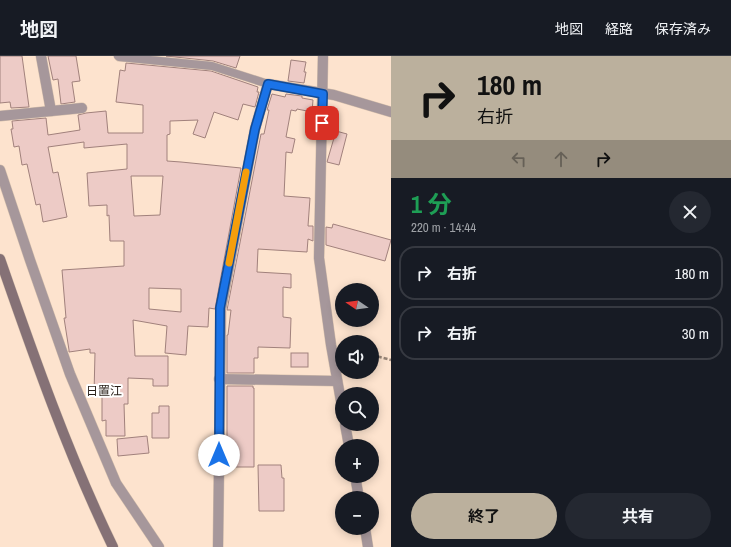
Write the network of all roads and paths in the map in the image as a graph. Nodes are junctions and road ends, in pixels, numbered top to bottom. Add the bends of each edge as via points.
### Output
1 (41, 56) edge
2 (118, 56) edge
3 (324, 56) edge
4 (268, 84) junction
5 (323, 94) junction
6 (82, 108) dead end
7 (51, 111) junction
8 (391, 112) edge
9 (0, 116) edge
10 (0, 170) edge
11 (0, 259) edge
12 (379, 357) edge
13 (391, 360) edge
14 (219, 379) junction
15 (337, 382) junction
16 (338, 387) edge
17 (366, 535) edge
18 (114, 547) edge
19 (159, 547) edge
20 (218, 547) edge
21 (368, 547) edge

1 - 7 street
2 - 4 lane via 212,66
3 - 5 street
4 - 5 street
4 - 14 street via 255,129 220,308
5 - 8 street
5 - 15 street via 319,258
6 - 7 street
7 - 9 street
10 - 19 street via 70,374 116,483
11 - 18 street via 63,433
12 - 13 path
14 - 15 street
14 - 20 street
15 - 16 street
17 - 21 street

